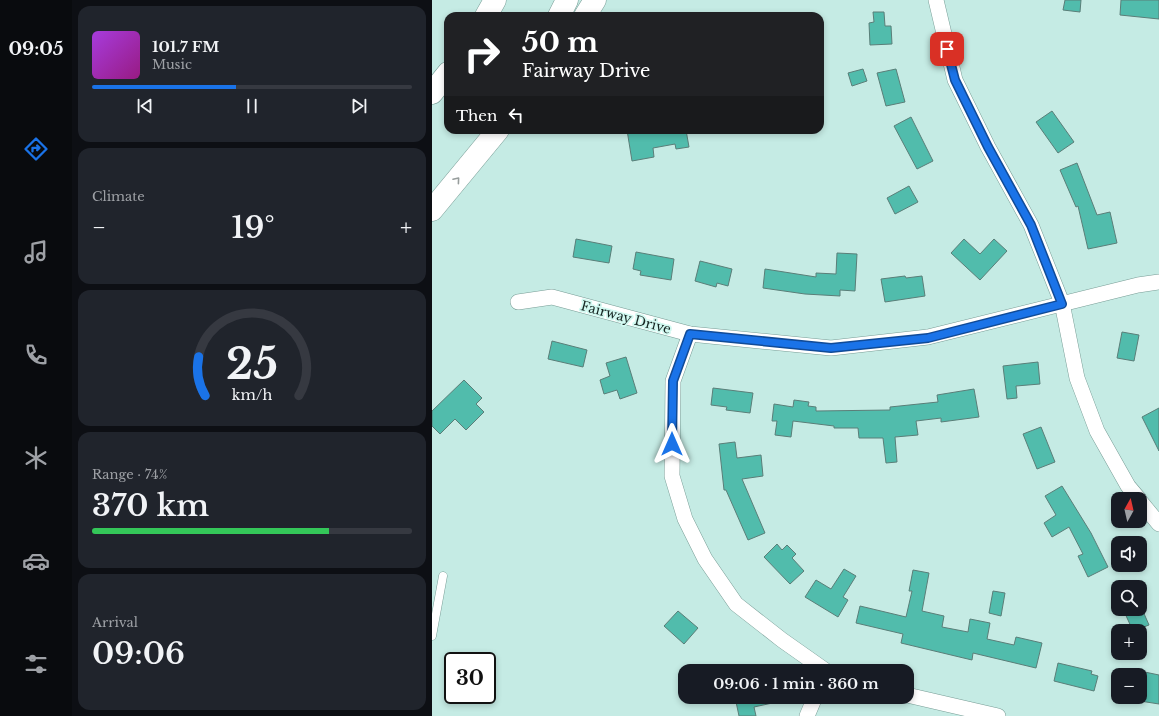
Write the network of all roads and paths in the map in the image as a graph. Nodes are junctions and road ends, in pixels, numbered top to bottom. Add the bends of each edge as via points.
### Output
1 (495, 0) edge
2 (567, 0) edge
3 (595, 0) edge
4 (936, 0) edge
5 (488, 12) edge
6 (561, 12) edge
7 (588, 12) edge
8 (444, 78) edge
9 (432, 94) edge
10 (495, 134) edge
11 (432, 210) edge
12 (1159, 282) edge
13 (518, 302) dead end
14 (1062, 304) junction
15 (690, 334) junction
16 (1133, 492) edge
17 (1147, 510) edge
18 (1159, 524) edge
19 (444, 576) dead end
20 (432, 636) edge
21 (816, 664) edge
22 (914, 697) edge
23 (812, 704) edge
24 (806, 716) edge
25 (998, 716) edge

1 - 5 highway
2 - 6 highway
3 - 7 highway
4 - 14 street via 955,80 1031,225
8 - 9 highway
11 -> 10 highway
12 - 14 street, Fairway Drive
13 - 15 street, Fairway Drive via 552,297
14 - 15 street, Fairway Drive via 928,338 831,348
14 - 16 street via 1077,378 1097,431
15 - 21 street via 673,381 672,476 685,519 705,559 736,604
17 - 18 street
19 - 20 lane
22 - 25 street
23 - 24 street

